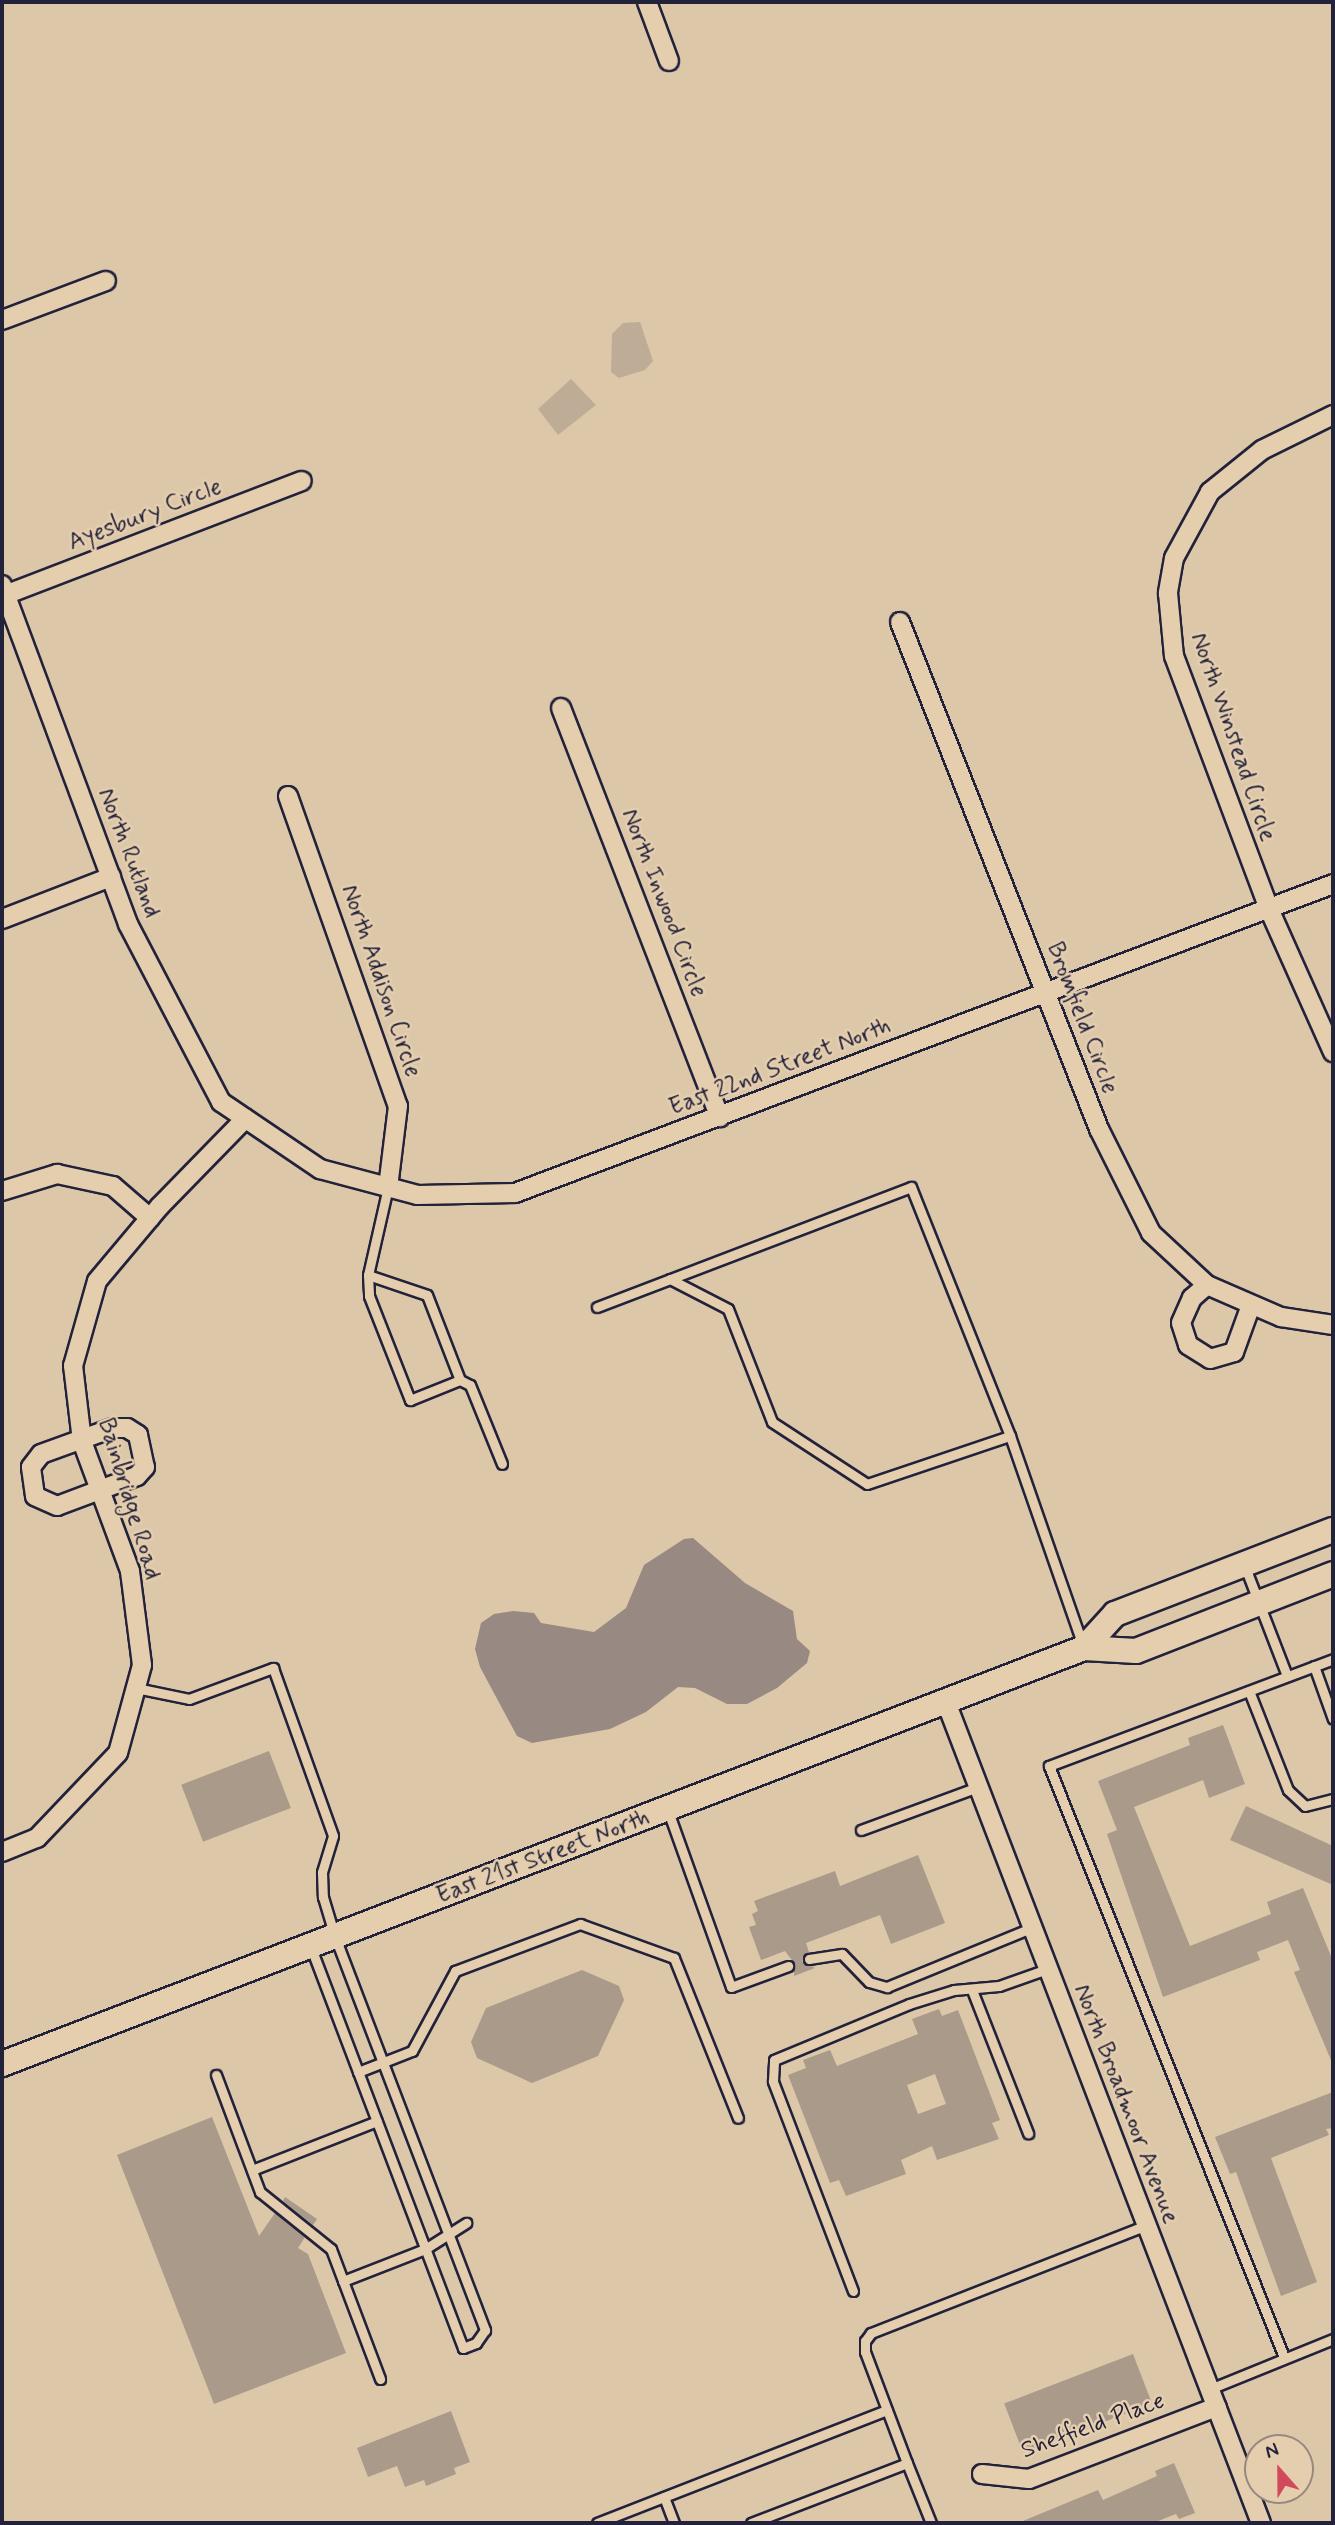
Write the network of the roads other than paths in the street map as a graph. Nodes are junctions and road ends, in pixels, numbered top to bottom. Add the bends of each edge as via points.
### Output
1 (647, 2) edge
2 (669, 61) dead end
3 (106, 281) dead end
4 (2, 320) edge
5 (1333, 415) edge
6 (302, 481) dead end
7 (3, 592) edge
8 (900, 622) dead end
9 (561, 708) dead end
10 (288, 796) dead end
11 (111, 877) junction
12 (1333, 884) edge
13 (1269, 909) junction
14 (2, 919) edge
15 (1045, 991) junction
16 (1333, 1052) edge
17 (720, 1117) junction
18 (245, 1119) junction
19 (388, 1188) junction
20 (2, 1191) edge
21 (150, 1218) junction
22 (368, 1275) junction
23 (670, 1279) junction
24 (1207, 1285) junction
25 (1251, 1305) junction
26 (597, 1307) dead end
27 (1333, 1325) edge
28 (460, 1380) junction
29 (1010, 1436) junction
30 (82, 1441) junction
31 (502, 1464) dead end
32 (100, 1489) junction
33 (1333, 1530) edge
34 (1244, 1565) junction
35 (1333, 1574) edge
36 (1259, 1603) junction
37 (1084, 1648) junction
38 (1333, 1659) edge
39 (1314, 1666) junction
40 (1287, 1676) junction
41 (136, 1688) junction
42 (1249, 1691) junction
43 (946, 1702) junction
44 (1333, 1719) edge
45 (978, 1787) junction
46 (1333, 1799) edge
47 (667, 1809) junction
48 (861, 1830) dead end
49 (2, 1852) edge
50 (1031, 1928) junction
51 (335, 1937) junction
52 (310, 1946) junction
53 (809, 1959) dead end
54 (788, 1966) dead end
55 (1047, 1969) junction
56 (972, 1990) junction
57 (383, 2063) junction
58 (2, 2064) edge
59 (358, 2072) junction
60 (216, 2075) dead end
61 (738, 2118) dead end
62 (377, 2121) junction
63 (1028, 2133) dead end
64 (252, 2170) junction
65 (466, 2223) dead end
66 (1146, 2225) junction
67 (448, 2233) junction
68 (425, 2249) junction
69 (343, 2281) junction
70 (853, 2291) dead end
71 (1333, 2339) edge
72 (1284, 2357) junction
73 (380, 2379) dead end
74 (1210, 2389) junction
75 (1217, 2407) junction
76 (887, 2410) junction
77 (908, 2463) junction
78 (982, 2474) dead end
79 (664, 2497) junction
80 (597, 2523) edge
81 (674, 2523) edge
82 (751, 2523) edge
83 (931, 2523) edge
84 (1261, 2523) edge

1 - 2 street
3 - 4 street
5 - 13 street, North Winstead Circle via 1262,450 1210,492 1174,558 1168,593 1174,656
6 - 7 street, Ayesbury Circle
7 - 11 street, North Rutland
8 - 15 street, Bromfield Circle
9 - 17 street, North Inwood Circle
10 - 19 street, North Addison Circle via 398,1106
11 - 14 street
11 - 18 street, North Rutland via 128,924 220,1102
12 - 13 street, East 22nd Street North
13 - 15 street, East 22nd Street North
13 - 16 street, North Winstead Circle
15 - 17 street, East 22nd Street North
15 - 24 street, Bromfield Circle via 1099,1129 1151,1233
17 - 19 street, East 22nd Street North via 515,1193 418,1195
18 - 19 street, East 22nd Street North via 320,1169
18 - 21 street, Bainbridge Road
19 - 22 lane
20 - 21 street via 57,1174 113,1186
21 - 30 street, Bainbridge Road via 97,1281 73,1366
22 - 28 lane via 427,1295
22 - 28 lane via 369,1296 410,1400
23 - 26 lane
23 - 29 lane via 729,1309 772,1422 867,1484
23 - 29 lane via 911,1186
24 - 25 street, Bromfield Circle
24 - 25 street via 1192,1298 1181,1323 1188,1345 1210,1359 1234,1352
25 - 27 street, Bromfield Circle via 1281,1317
28 - 31 lane via 470,1385
29 - 37 lane
30 - 32 street, Bainbridge Road
30 - 32 street via 127,1428 138,1435 145,1467 136,1476
30 - 32 street via 41,1454 30,1481 35,1496 57,1506
32 - 41 street, Bainbridge Road via 130,1571 142,1665
33 - 34 main road, East 21st Street North
34 - 36 lane
34 - 37 main road, East 21st Street North via 1115,1615
35 - 36 main road, East 21st Street North
36 - 37 main road, East 21st Street North via 1136,1651
36 - 40 lane
37 - 43 main road, East 21st Street North
38 - 39 lane
39 - 40 lane
39 - 44 lane
40 - 42 lane
41 - 49 street, Bainbridge Road via 118,1753 37,1838
41 - 51 lane via 189,1699 273,1668 333,1836 322,1872 323,1897
42 - 46 lane via 1288,1790 1305,1806
42 - 72 lane via 1049,1766
43 - 45 street, North Broadmoor Avenue
43 - 47 main road, East 21st Street North
45 - 48 lane
45 - 50 street, North Broadmoor Avenue
47 - 51 main road, East 21st Street North
47 - 54 lane via 731,1987
50 - 53 lane via 887,1987 869,1982 842,1954
50 - 55 street, North Broadmoor Avenue
51 - 52 main road, East 21st Street North
51 - 57 lane
52 - 58 main road, East 21st Street North
52 - 59 lane
55 - 56 lane
55 - 66 street, North Broadmoor Avenue
56 - 63 lane
56 - 70 lane via 954,1990 909,2004 774,2060 773,2081
57 - 59 lane
57 - 61 lane via 412,2052 455,1971 580,1924 674,1958
57 - 67 lane
59 - 62 lane
60 - 64 lane
62 - 64 lane
62 - 68 lane
64 - 69 lane via 270,2205 331,2249
65 - 67 lane
66 - 74 street, North Broadmoor Avenue
66 - 76 lane via 871,2333 865,2352
67 - 68 lane
67 - 68 lane via 485,2330 476,2343 463,2348
68 - 69 lane
69 - 73 lane
71 - 72 lane
72 - 74 lane
74 - 75 street, North Broadmoor Avenue
75 - 78 street, Sheffield Place via 1029,2479
75 - 84 street, North Broadmoor Avenue
76 - 77 lane
76 - 79 lane
77 - 82 lane
77 - 83 lane
79 - 80 lane
79 - 81 lane

